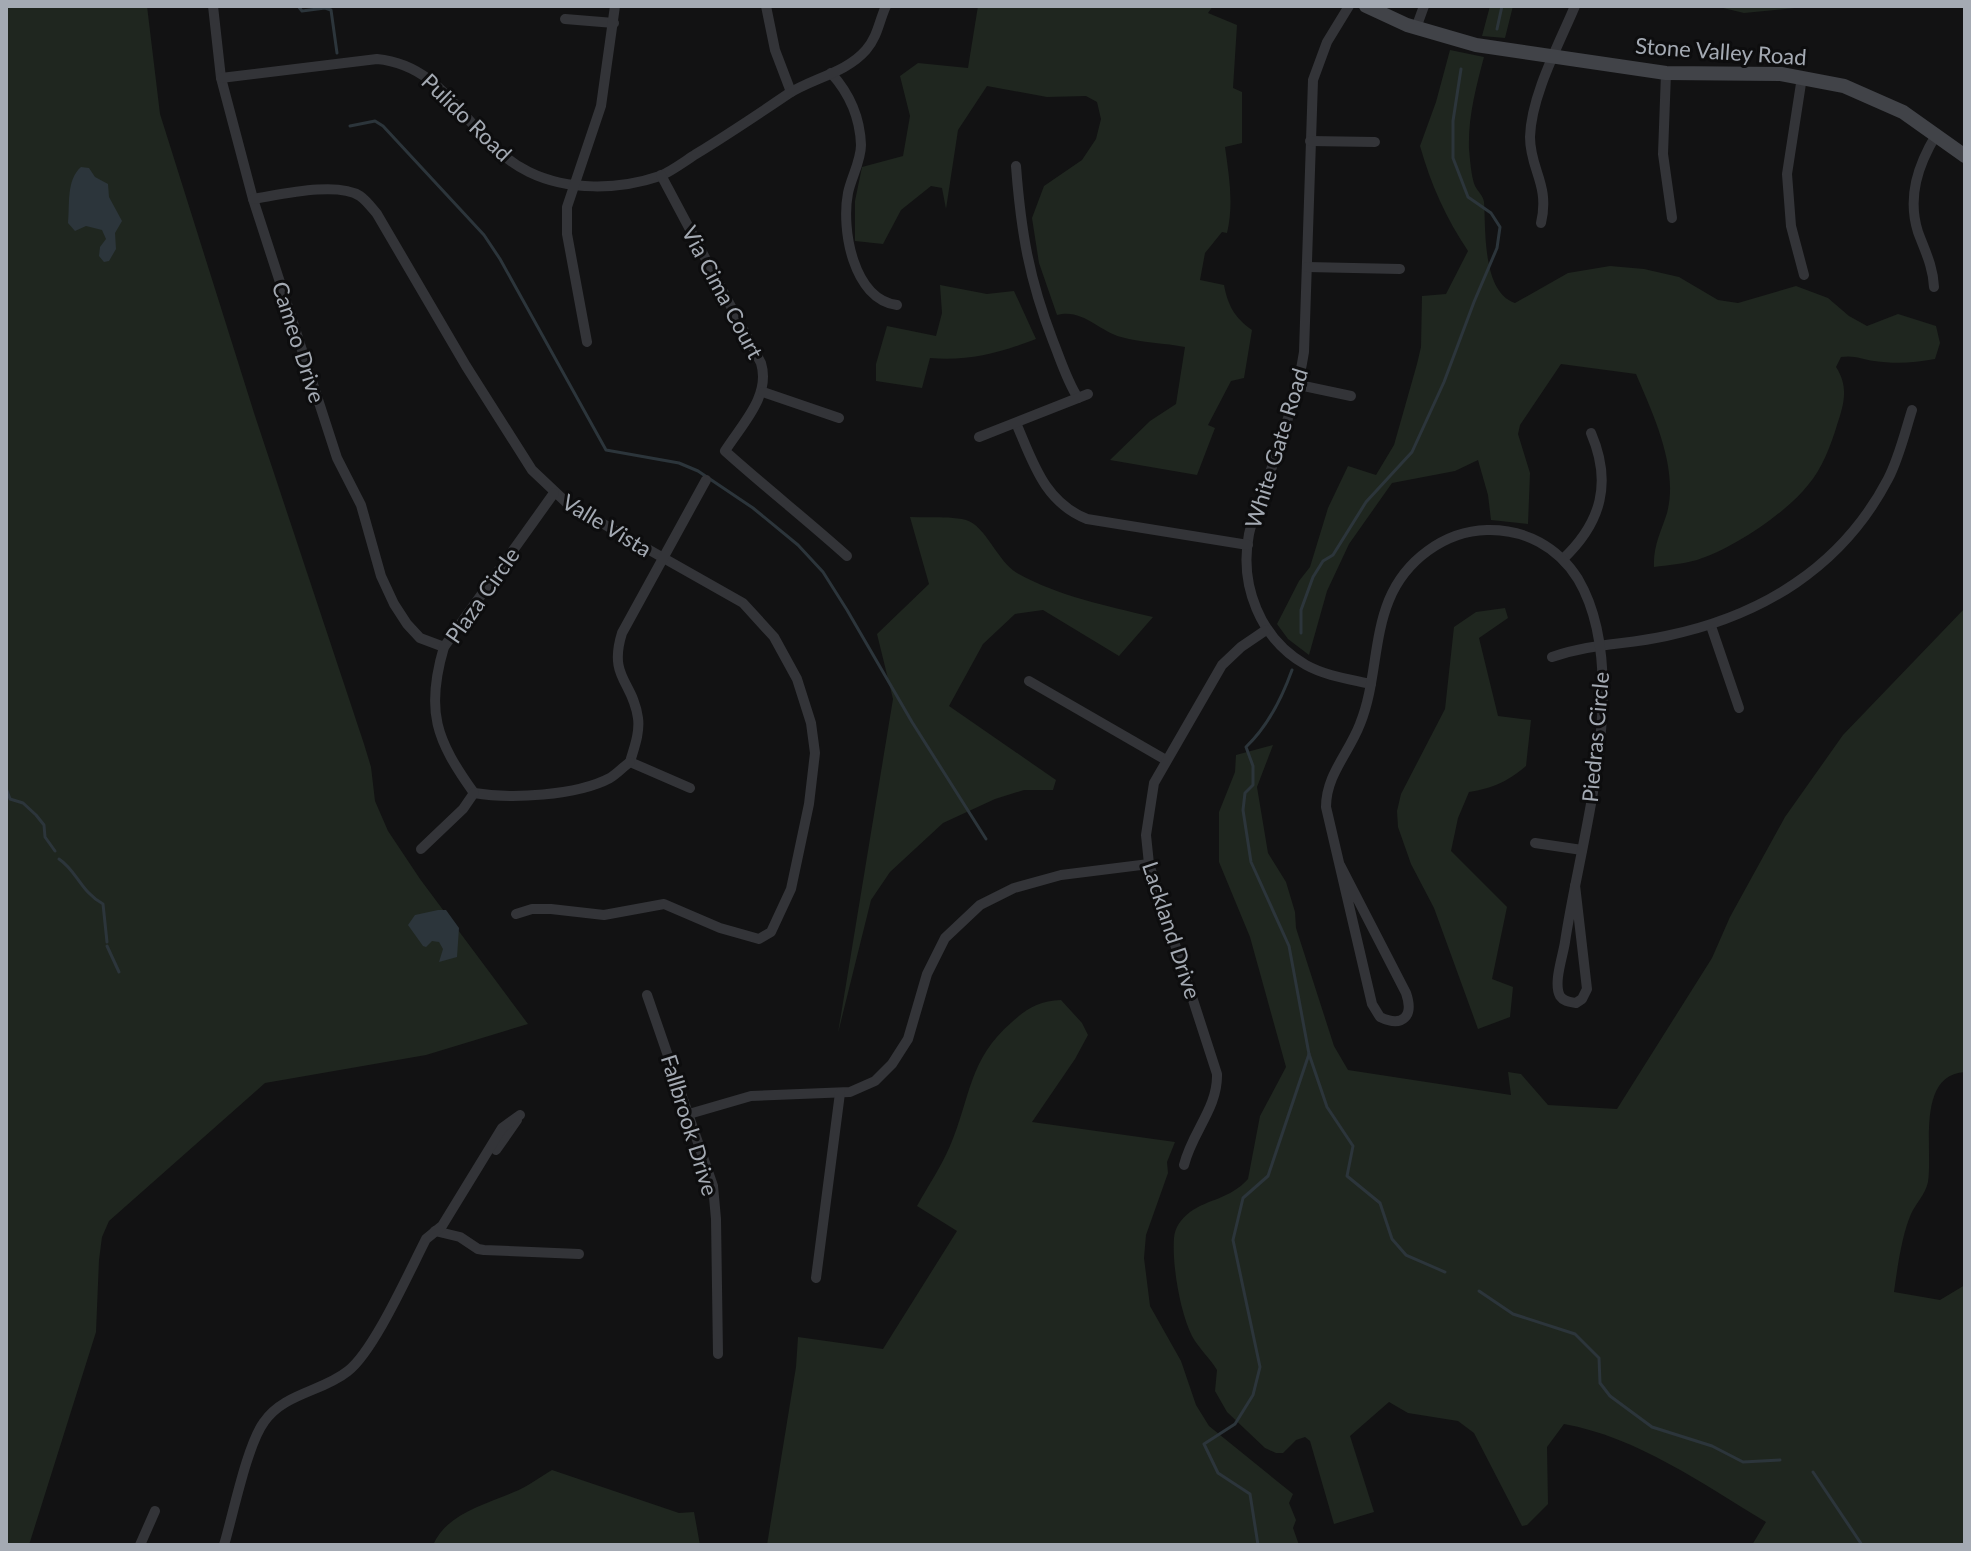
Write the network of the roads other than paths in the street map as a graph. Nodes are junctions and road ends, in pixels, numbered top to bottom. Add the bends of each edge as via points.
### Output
1 (213, 6) edge
2 (615, 6) edge
3 (766, 6) edge
4 (886, 6) edge
5 (1349, 6) edge
6 (1366, 6) edge
7 (1424, 6) edge
8 (1575, 6) edge
9 (565, 19) dead end
10 (614, 23) junction
11 (1416, 28) junction
12 (1554, 57) junction
13 (831, 73) junction
14 (1666, 73) junction
15 (1802, 77) junction
16 (221, 78) junction
17 (791, 92) junction
18 (1936, 135) junction
19 (1310, 141) junction
20 (1375, 142) dead end
21 (1965, 156) edge
22 (1016, 166) dead end
23 (661, 175) junction
24 (573, 186) junction
25 (253, 199) junction
26 (1672, 218) dead end
27 (1541, 223) dead end
28 (1307, 267) junction
29 (1400, 269) dead end
30 (1804, 275) dead end
31 (1934, 287) dead end
32 (897, 305) dead end
33 (587, 342) dead end
34 (1299, 385) junction
35 (763, 392) junction
36 (1351, 396) dead end
37 (1912, 410) dead end
38 (839, 418) dead end
39 (1016, 423) junction
40 (1591, 433) dead end
41 (979, 437) dead end
42 (706, 480) dead end
43 (554, 493) junction
44 (1248, 545) junction
45 (847, 556) dead end
46 (663, 557) junction
47 (1563, 559) junction
48 (1711, 626) junction
49 (1266, 630) junction
50 (1600, 644) junction
51 (444, 647) junction
52 (1552, 657) dead end
53 (1029, 681) dead end
54 (1371, 684) junction
55 (1739, 708) dead end
56 (1166, 760) junction
57 (630, 762) junction
58 (690, 788) dead end
59 (474, 793) junction
60 (1535, 843) dead end
61 (421, 849) dead end
62 (1582, 850) junction
63 (1149, 864) junction
64 (1340, 865) junction
65 (1575, 885) junction
66 (516, 914) dead end
67 (647, 995) dead end
68 (840, 1093) junction
69 (689, 1114) junction
70 (520, 1115) dead end
71 (1184, 1165) dead end
72 (438, 1229) junction
73 (579, 1254) dead end
74 (816, 1278) dead end
75 (718, 1354) dead end
76 (155, 1511) dead end
77 (140, 1545) edge
78 (224, 1545) edge

1 - 16 street, Cameo Drive
2 - 10 street
3 - 17 street
4 - 13 street, Pulido Road via 875,38 854,61
5 - 19 street, White Gate Road via 1316,70
6 - 11 street, Stone Valley Road
7 - 11 street
8 - 12 street
9 - 10 street
10 - 24 street via 601,106
11 - 12 street, Stone Valley Road via 1476,45
12 - 14 street, Stone Valley Road
12 - 27 street via 1531,128 1545,203
13 - 17 street, Pulido Road
13 - 32 street via 845,89 859,127 861,149 846,216 851,256 869,290 884,303
14 - 15 street, Stone Valley Road
14 - 26 street via 1663,154
15 - 18 street, Stone Valley Road via 1868,95
15 - 30 street via 1787,174 1791,226
16 - 24 street, Pulido Road via 398,61 435,83 513,163
16 - 25 street, Cameo Drive
17 - 23 street, Pulido Road
18 - 21 street, Stone Valley Road
18 - 31 street via 1920,164 1914,196 1917,229 1933,269
19 - 20 street
19 - 28 street, White Gate Road
22 - 39 street via 1027,264 1070,385 1083,396
23 - 24 street, Pulido Road
23 - 35 street, Via Cima Court via 761,363
24 - 33 street via 567,234
25 - 43 street, Valle Vista via 326,190 360,196 507,434
25 - 51 street, Cameo Drive via 381,576 407,624 427,642
28 - 29 street
28 - 34 street, White Gate Road
34 - 36 street
34 - 44 street, White Gate Road
35 - 38 street
35 - 45 street via 725,451
37 - 48 street via 1890,476 1832,557 1777,594
39 - 41 street
39 - 44 street via 1045,486 1076,515
40 - 47 street via 1602,475 1601,497 1585,536
42 - 46 street
43 - 46 street, Valle Vista
43 - 51 street, Plaza Circle
44 - 49 street, White Gate Road via 1249,589
46 - 57 street via 618,647 618,671 638,718
46 - 66 street, Valle Vista via 743,603 774,637 797,679 815,753 798,861 781,914 771,932 759,939 664,904 604,915 551,909
47 - 50 street, Piedras Circle via 1594,611
47 - 54 street, Piedras Circle via 1543,542 1518,533 1464,532 1440,541 1411,565 1393,590
48 - 50 street
48 - 55 street
49 - 54 street, White Gate Road via 1304,664
49 - 56 street, Lackland Drive via 1222,665
50 - 52 street
50 - 62 street, Piedras Circle via 1600,741
51 - 59 street, Plaza Circle via 436,676 436,720 442,742
53 - 56 street
54 - 64 street, Piedras Circle via 1361,724 1326,796
56 - 63 street, Lackland Drive via 1148,810
57 - 58 street
57 - 59 street via 611,777 571,790 497,797
59 - 61 street
60 - 62 street
62 - 65 street, Piedras Circle
63 - 68 street via 1061,875 1014,888 980,905 945,938 927,974 908,1039 892,1064 875,1081
63 - 71 street, Lackland Drive via 1217,1074 1213,1104
64 - 64 street, Piedras Circle via 1372,1004 1380,1017 1401,1021 1410,1003
65 - 65 street, Piedras Circle via 1559,991 1564,1000 1576,1003 1587,989
67 - 69 street, Fallbrook Drive
68 - 69 street via 751,1096
68 - 74 street
69 - 75 street, Fallbrook Drive via 713,1186
70 - 72 street via 502,1128
72 - 73 street via 478,1249
72 - 78 street via 426,1239 353,1367 289,1400 264,1422
76 - 77 street

